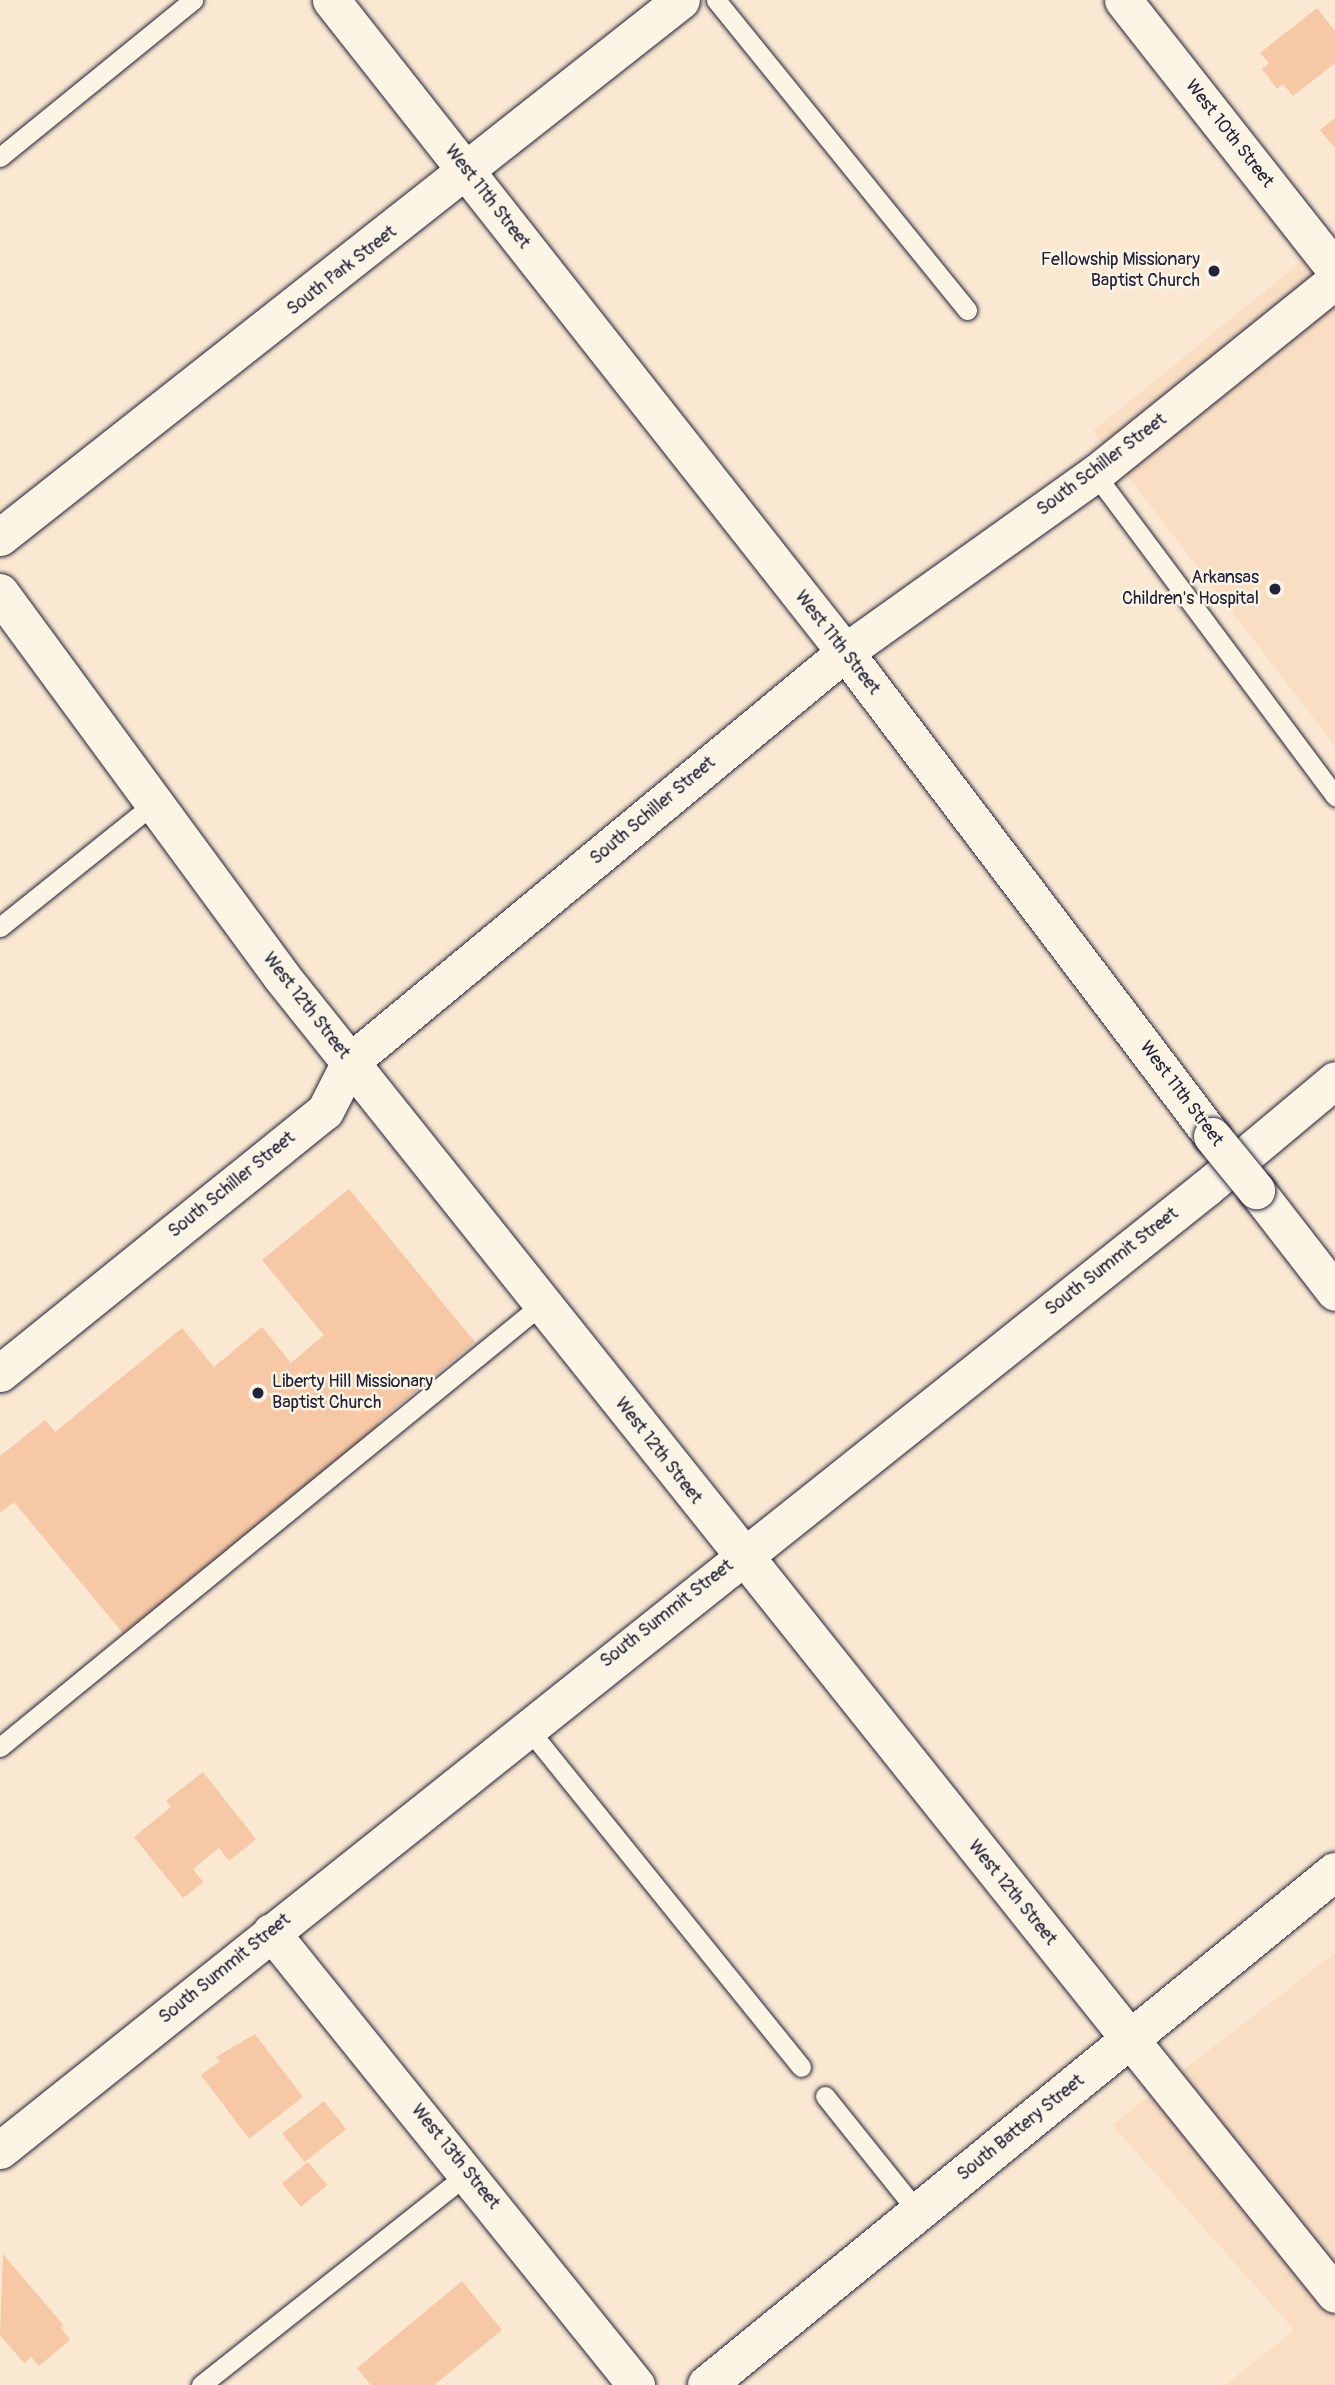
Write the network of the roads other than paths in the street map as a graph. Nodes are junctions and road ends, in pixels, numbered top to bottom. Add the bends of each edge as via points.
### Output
1 (193, 0) edge
2 (331, 0) edge
3 (681, 0) edge
4 (716, 0) edge
5 (1123, 0) edge
6 (0, 157) edge
7 (467, 172) junction
8 (1335, 269) edge
9 (1335, 280) edge
10 (967, 310) dead end
11 (1095, 474) junction
12 (0, 537) edge
13 (0, 593) edge
14 (845, 652) junction
15 (1335, 796) edge
16 (155, 803) junction
17 (0, 927) edge
18 (350, 1062) junction
19 (1335, 1080) edge
20 (1335, 1292) edge
21 (542, 1304) junction
22 (0, 1373) edge
23 (741, 1556) junction
24 (526, 1726) junction
25 (0, 1747) edge
26 (1335, 1872) edge
27 (271, 1931) junction
28 (1130, 2039) junction
29 (801, 2067) dead end
30 (825, 2096) dead end
31 (0, 2150) edge
32 (468, 2173) junction
33 (918, 2212) junction
34 (1335, 2294) edge
35 (201, 2385) edge
36 (636, 2385) edge
37 (707, 2385) edge

1 - 6 lane
2 - 7 street, West 11th Street
3 - 7 street, South Park Street
4 - 10 lane
5 - 8 street, West 10th Street
7 - 12 street, South Park Street
7 - 14 street, West 11th Street
9 - 11 street, South Schiller Street
11 - 14 street, South Schiller Street
11 - 15 lane
13 - 16 street, West 12th Street
14 - 18 street, South Schiller Street
14 - 20 street, West 11th Street, bridge
16 - 17 lane
16 - 18 street, West 12th Street
18 - 21 street, West 12th Street
18 - 22 street, South Schiller Street via 324,1111
19 - 23 street, South Summit Street
21 - 23 street, West 12th Street
21 - 25 lane
23 - 24 street, South Summit Street
23 - 28 street, West 12th Street
24 - 27 street, South Summit Street
24 - 29 lane
26 - 28 street, South Battery Street
27 - 31 street, South Summit Street
27 - 32 street, West 13th Street
28 - 33 street, South Battery Street
28 - 34 street, West 12th Street
30 - 33 lane
32 - 35 lane
32 - 36 street, West 13th Street
33 - 37 street, South Battery Street

